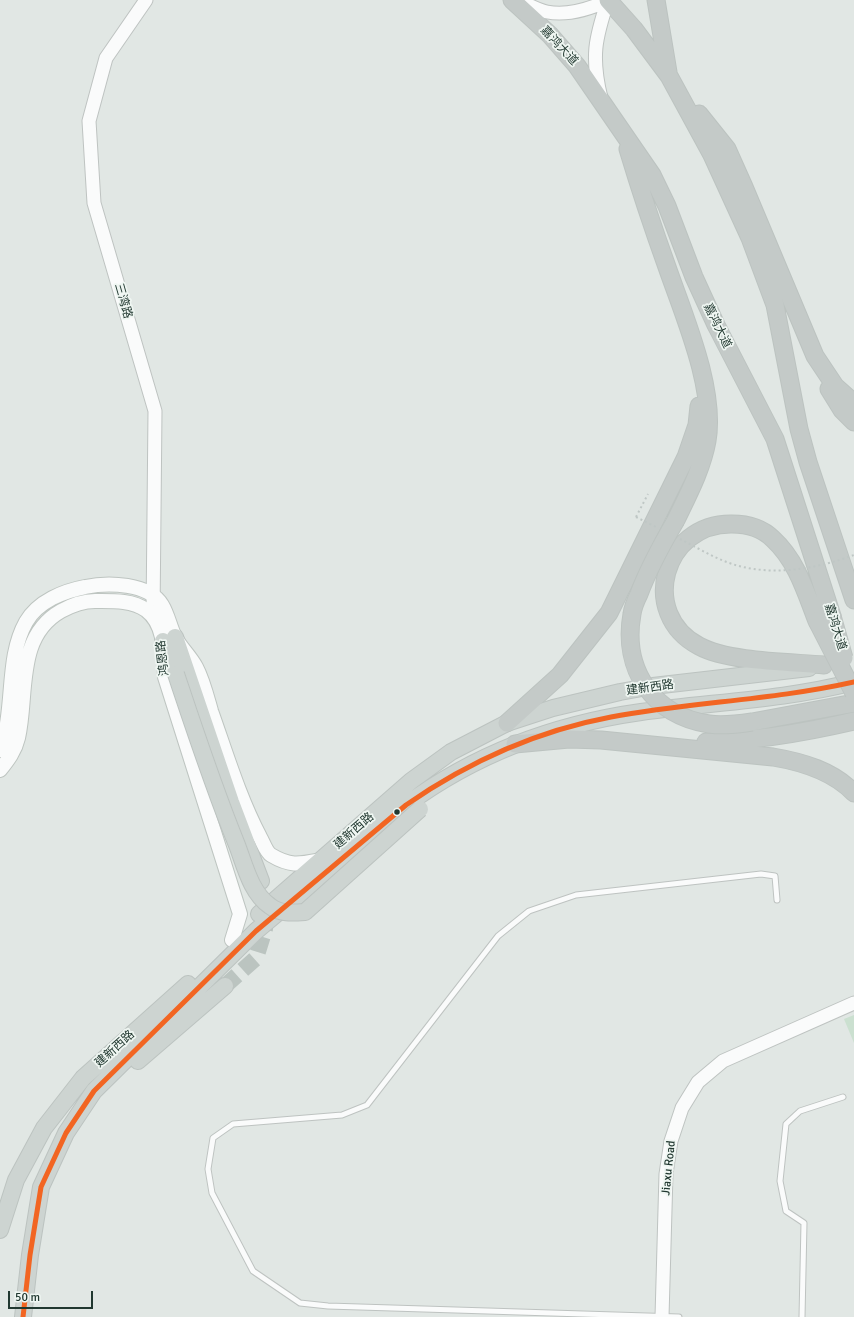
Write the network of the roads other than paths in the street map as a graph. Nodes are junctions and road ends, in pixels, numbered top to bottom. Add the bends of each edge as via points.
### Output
1 (146, 0) edge
2 (512, 0) edge
3 (518, 0) edge
4 (608, 0) edge
5 (656, 0) edge
6 (669, 76) junction
7 (602, 102) junction
8 (623, 131) junction
9 (815, 356) junction
10 (703, 380) junction
11 (854, 403) edge
12 (854, 422) edge
13 (154, 595) junction
14 (854, 600) edge
15 (153, 616) junction
16 (825, 619) junction
17 (169, 639) junction
18 (854, 659) edge
19 (824, 665) junction
20 (854, 682) edge
21 (854, 692) edge
22 (854, 703) edge
23 (854, 721) edge
24 (507, 723) junction
25 (601, 740) junction
26 (515, 744) junction
27 (0, 750) edge
28 (477, 762) junction
29 (0, 770) edge
30 (854, 793) edge
31 (321, 860) junction
32 (261, 881) dead end
33 (777, 900) dead end
34 (232, 940) junction
35 (226, 986) tunnel mouth
36 (854, 1003) edge
37 (94, 1091) junction
38 (843, 1097) dead end
39 (41, 1187) junction
40 (0, 1230) edge
41 (14, 1317) edge
42 (23, 1317) edge
43 (662, 1317) edge
44 (679, 1317) edge
45 (802, 1317) edge

1 - 13 street, 三湾路 via 106,58 89,121 94,203 155,411
2 - 7 highway, 嘉鸿大道 via 550,35 577,66
3 - 4 street via 546,12 563,13 586,10
4 - 6 highway via 634,29
4 - 7 street via 597,36 595,55 596,77
5 - 6 highway
6 - 9 highway via 727,149
6 - 14 highway via 732,195 767,282 781,331 808,462
7 - 8 highway, 嘉鸿大道
8 - 10 highway via 645,205 696,351
8 - 16 highway, 嘉鸿大道 via 652,175 716,325 774,439
9 - 11 highway via 835,386
9 - 12 highway via 835,399
10 - 22 highway, bridge via 708,416 707,441 698,473 676,520 650,566 632,612 630,632 634,665 640,680 649,692 674,713 709,724 752,722
10 - 24 highway via 697,425 686,457 609,613 560,675
13 - 15 street, 三湾路
13 - 17 main road, 鸿恩路 via 162,605
13 - 27 main road via 142,590 109,584 71,590 40,606 27,620 18,638 9,718
15 - 17 main road, 鸿恩路
15 - 29 main road via 142,607 110,601 89,601 71,605 53,615 41,628 32,644 26,662 18,740 10,758
16 - 19 highway via 792,562 774,540 754,527 741,524 712,525 687,538 671,561 665,583 666,607 674,624 687,639 700,647 734,657
16 - 21 highway, 嘉鸿大道, bridge
17 - 28 main road, bridge via 176,674 205,763 256,892 270,906 287,913 305,912 420,809
17 - 31 main road, 鸿恩路 via 196,667 248,815 270,854 295,865
17 - 32 main road
17 - 34 main road, 鸿恩路 via 165,678 240,914
18 - 19 main road, 建新西路
19 - 24 main road, 建新西路 via 620,692 553,708
20 - 26 main road, 建新西路 via 782,696 614,716 549,732
23 - 25 highway via 725,741
24 - 31 main road, 建新西路 via 451,752 410,781
25 - 26 highway via 569,739
25 - 30 highway via 795,761 831,776
26 - 28 main road, 建新西路
28 - 37 main road, 建新西路 via 406,805 256,931
31 - 34 main road, 建新西路 via 289,886
33 - 43 lane via 775,876 761,874 576,895 529,911 498,936 367,1104 342,1115 233,1124 213,1138 208,1169 212,1193 253,1271 300,1303
34 - 40 main road, 建新西路 via 192,980 83,1078 44,1128 16,1180
35 - 37 main road via 135,1064
36 - 43 street, Jiaxu Road via 723,1061 698,1082 682,1108 671,1141 666,1174
37 - 39 main road, 建新西路 via 66,1133
38 - 45 lane via 800,1111 786,1124 780,1182 786,1211 804,1223
39 - 41 main road via 26,1220 19,1253
39 - 42 main road, 建新西路
43 - 44 lane

